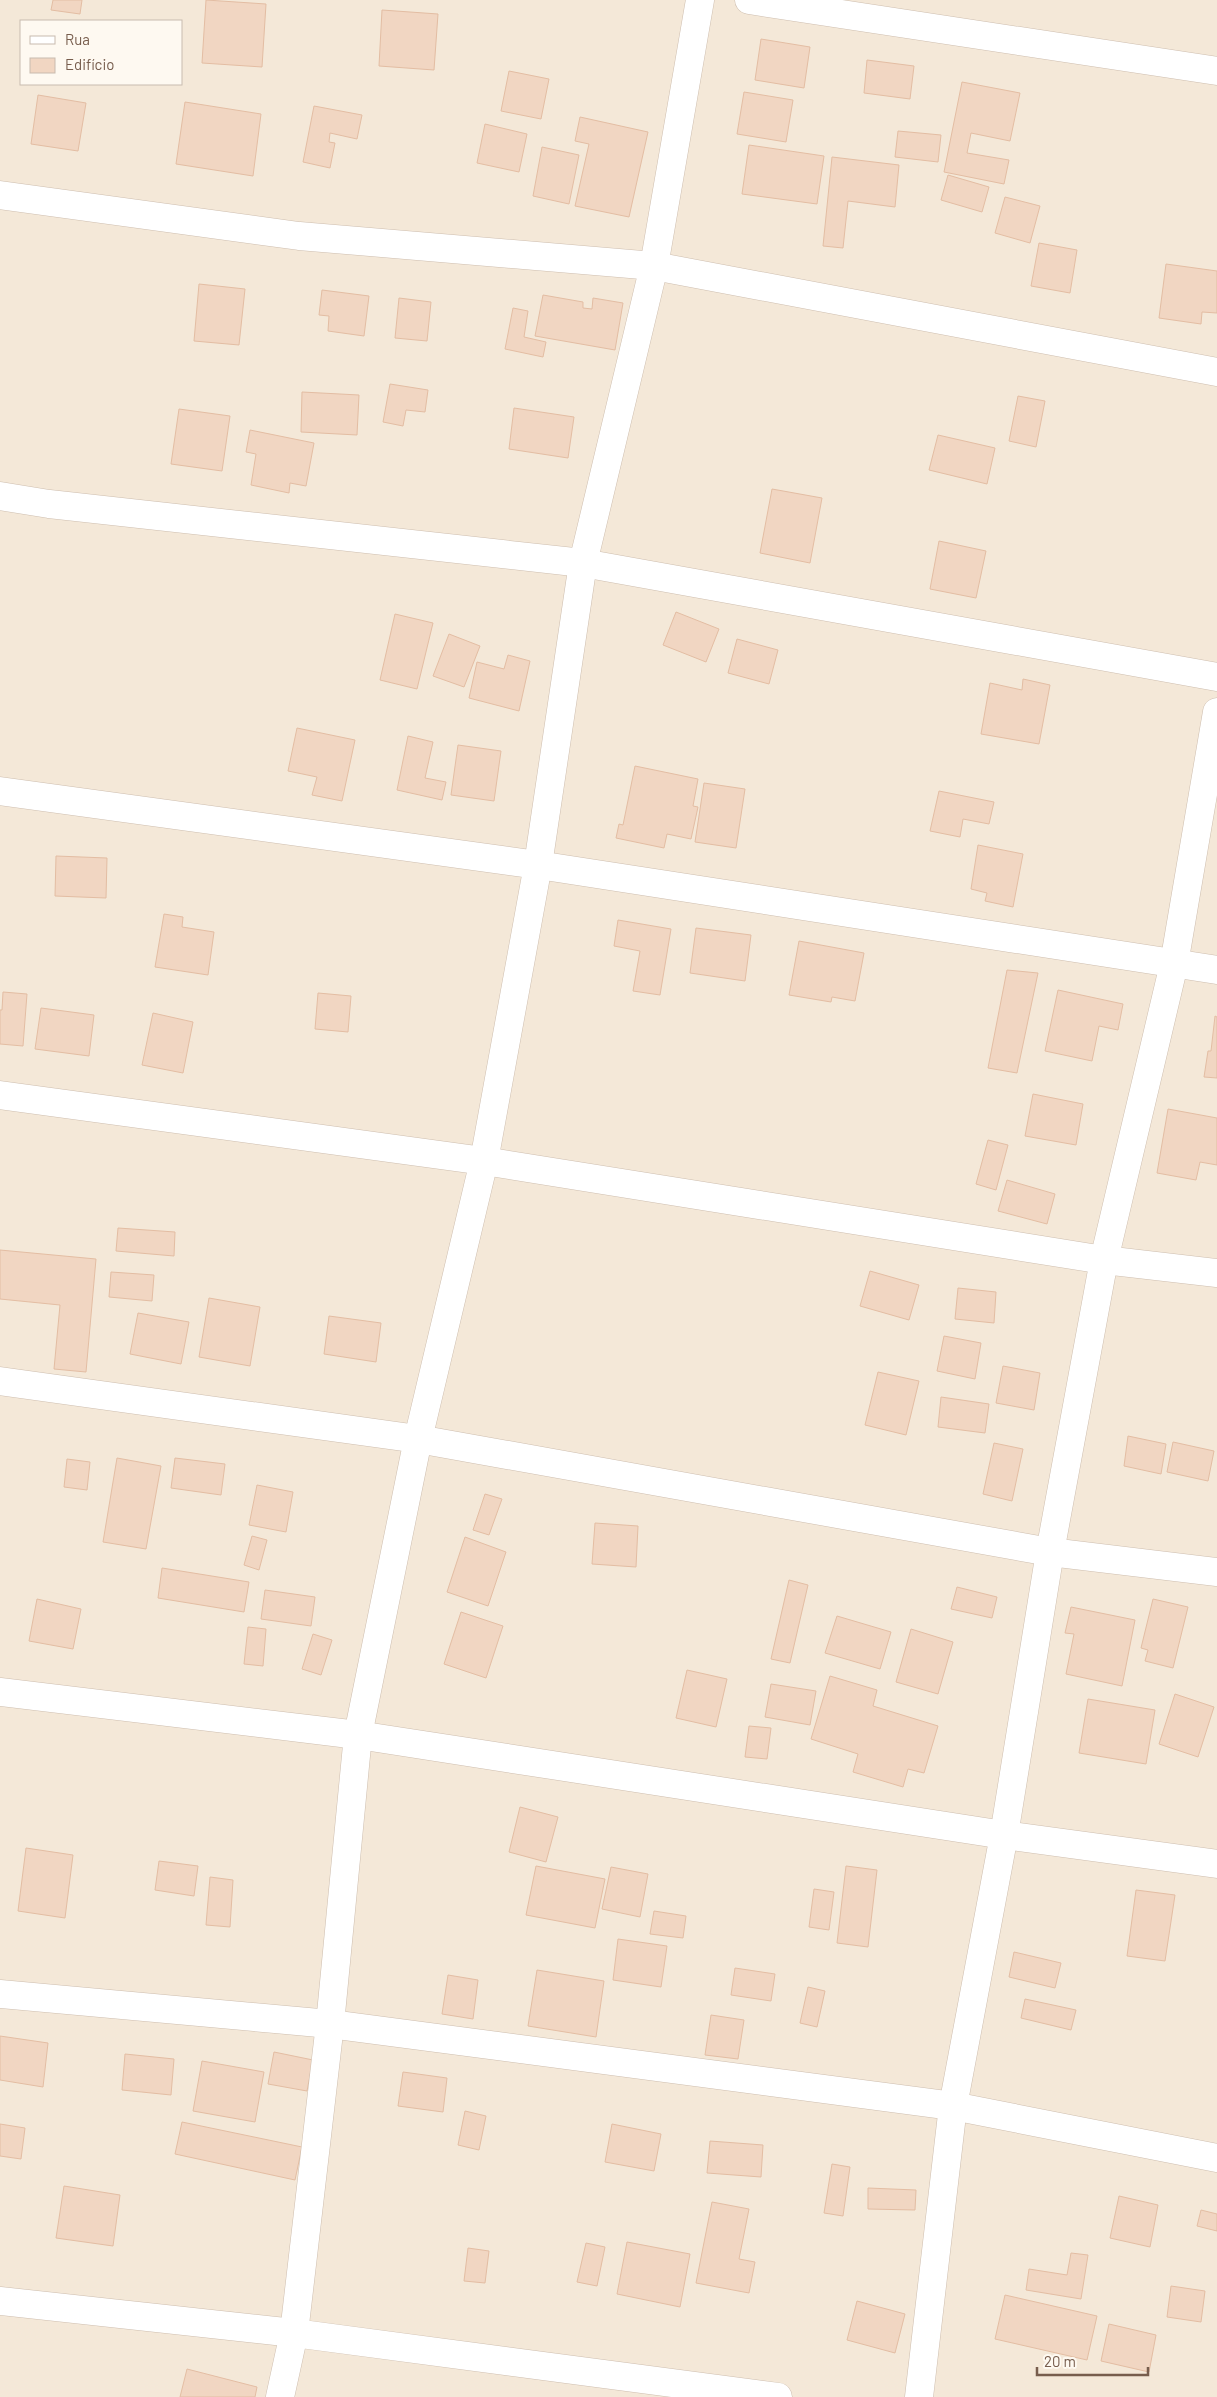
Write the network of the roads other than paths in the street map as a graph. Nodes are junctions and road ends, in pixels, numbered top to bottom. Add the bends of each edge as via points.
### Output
1 (700, 0) edge
2 (749, 0) edge
3 (1217, 71) edge
4 (0, 195) edge
5 (654, 266) junction
6 (1217, 372) edge
7 (0, 496) edge
8 (583, 563) junction
9 (1217, 677) edge
10 (1217, 712) edge
11 (0, 791) edge
12 (538, 865) junction
13 (1174, 964) junction
14 (1217, 970) edge
15 (0, 1095) edge
16 (484, 1161) junction
17 (1104, 1260) junction
18 (1217, 1273) edge
19 (0, 1381) edge
20 (418, 1439) junction
21 (1050, 1552) junction
22 (1217, 1572) edge
23 (0, 1692) edge
24 (358, 1735) junction
25 (1004, 1835) junction
26 (1217, 1864) edge
27 (0, 1994) edge
28 (330, 2024) junction
29 (952, 2106) junction
30 (1217, 2158) edge
31 (0, 2300) edge
32 (294, 2333) junction
33 (280, 2397) edge
34 (778, 2397) edge
35 (919, 2397) edge

1 - 5 street
2 - 3 street
4 - 5 street via 299,236
5 - 6 street
5 - 8 street
7 - 8 street
8 - 9 street
8 - 12 street
10 - 13 street
11 - 12 street
12 - 13 street
12 - 16 street
13 - 14 street
13 - 17 street
15 - 16 street
16 - 17 street
16 - 20 street
17 - 18 street
17 - 21 street
19 - 20 street
20 - 21 street
20 - 24 street
21 - 22 street
21 - 25 street
23 - 24 street
24 - 25 street
24 - 28 street
25 - 26 street
25 - 29 street
27 - 28 street
28 - 29 street
28 - 32 street
29 - 30 street
29 - 35 street
31 - 32 street
32 - 33 street
32 - 34 street

